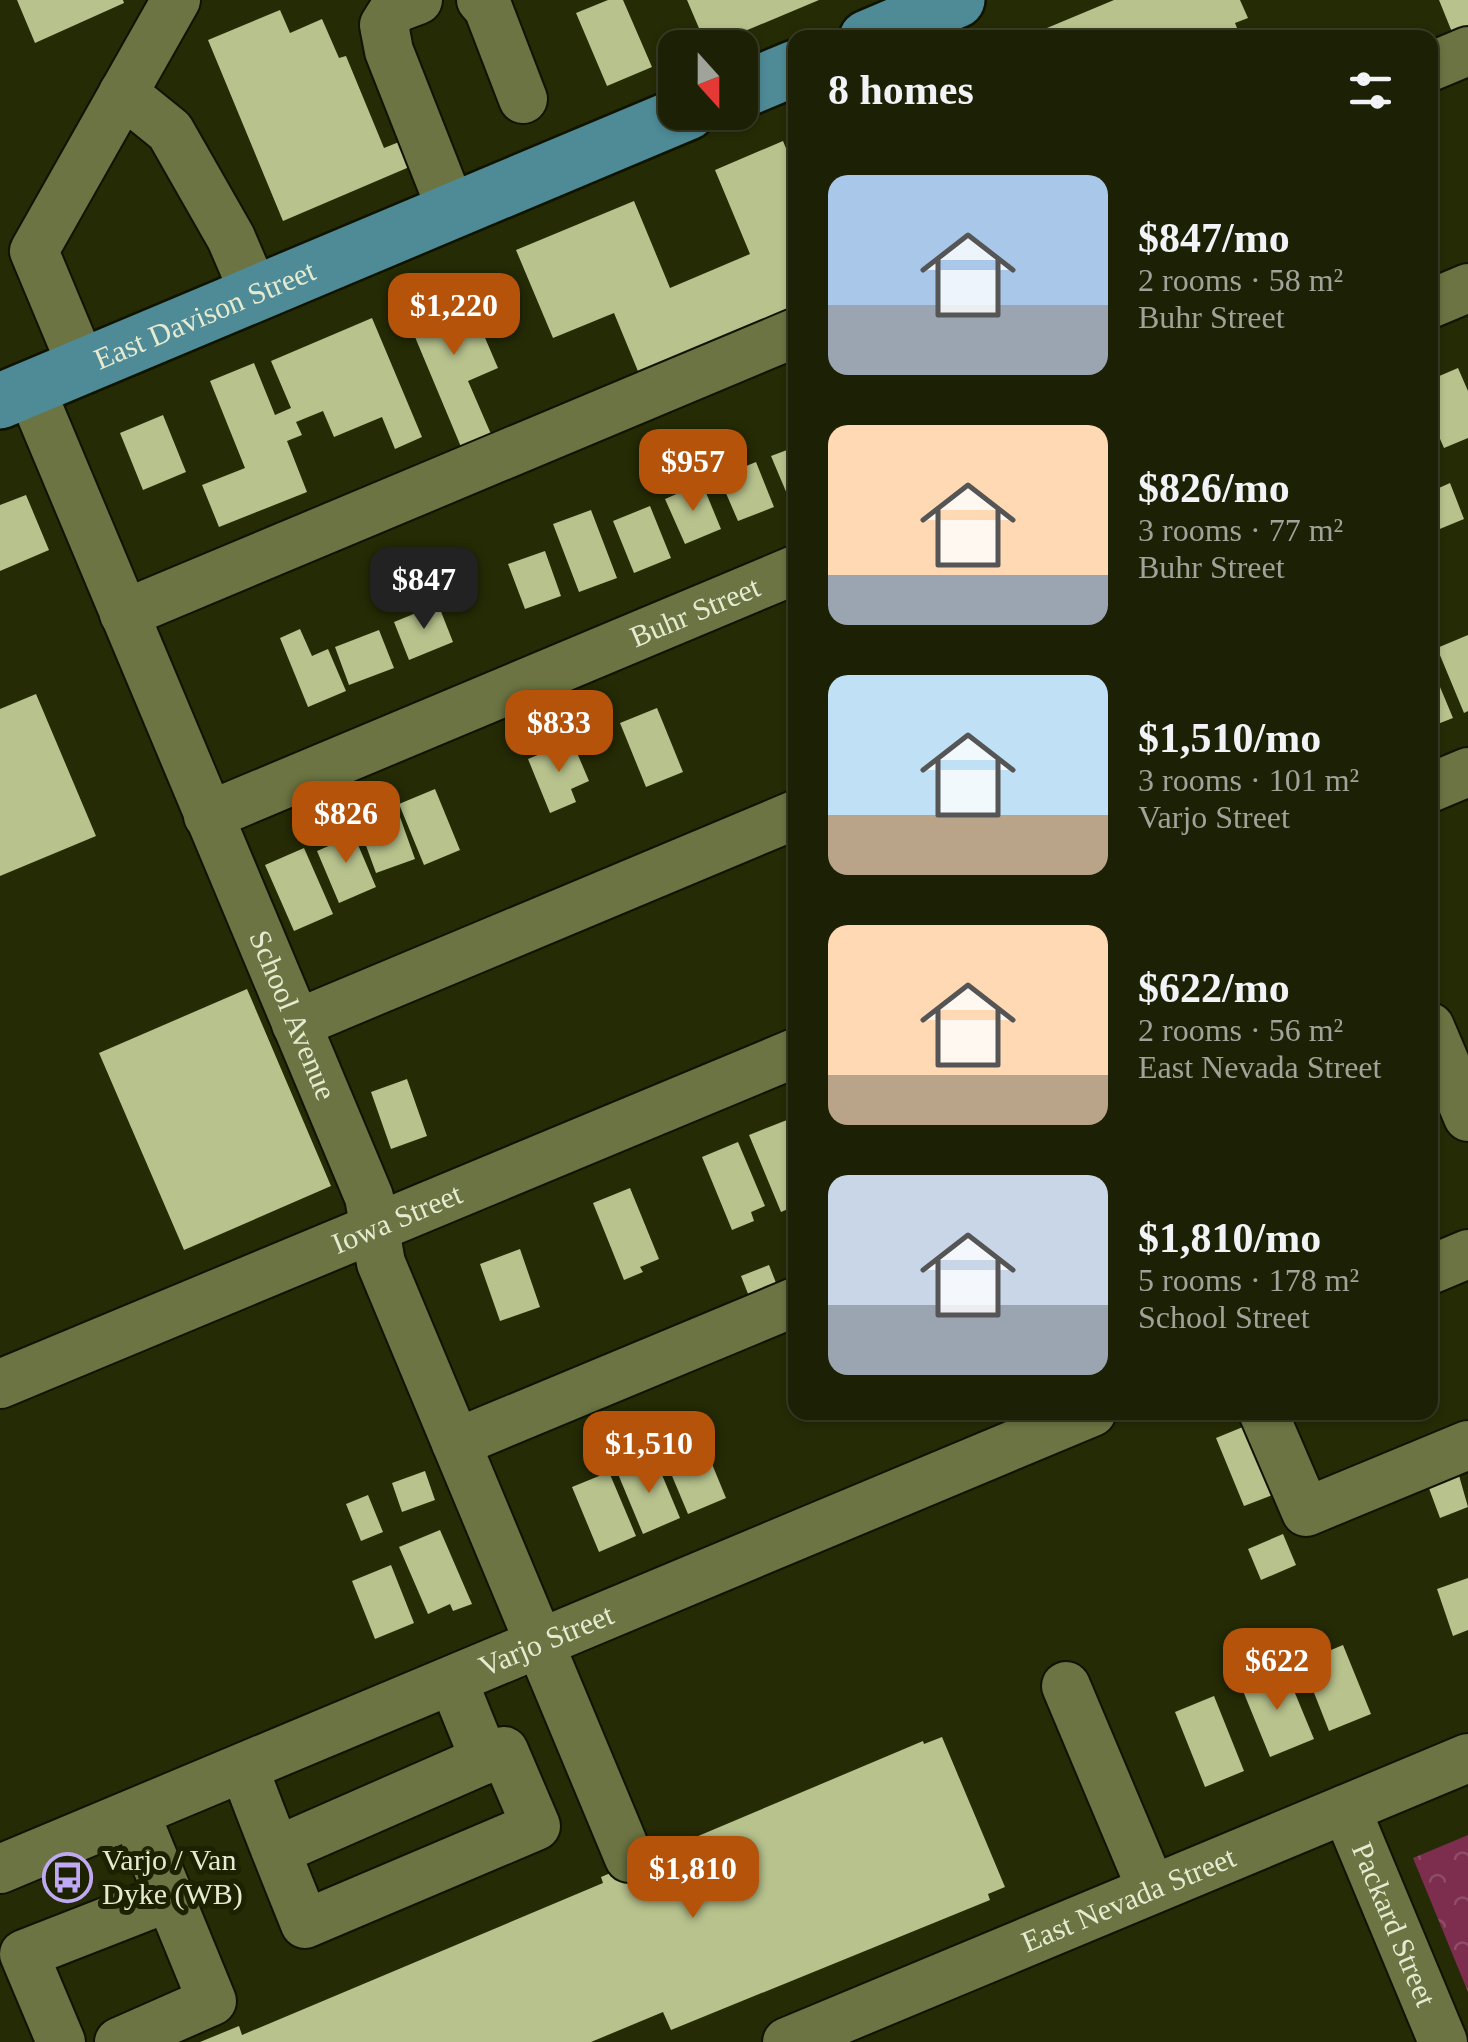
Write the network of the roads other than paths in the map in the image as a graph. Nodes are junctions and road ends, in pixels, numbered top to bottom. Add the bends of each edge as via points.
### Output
1 (176, 0) edge
2 (418, 0) edge
3 (481, 0) edge
4 (951, 11) edge
5 (892, 30) edge
6 (1468, 51) edge
7 (1438, 64) edge
8 (788, 71) edge
9 (758, 83) edge
10 (124, 93) junction
11 (523, 99) dead end
12 (658, 125) edge
13 (452, 211) junction
14 (17, 259) edge
15 (1468, 288) edge
16 (255, 294) junction
17 (1438, 301) edge
18 (788, 336) edge
19 (82, 366) junction
20 (15, 394) edge
21 (788, 573) edge
22 (124, 614) junction
23 (1468, 772) edge
24 (1438, 785) edge
25 (208, 816) junction
26 (788, 818) edge
27 (296, 1024) junction
28 (1438, 1049) edge
29 (788, 1056) edge
30 (1468, 1117) edge
31 (376, 1229) junction
32 (1468, 1254) edge
33 (1438, 1267) edge
34 (788, 1305) edge
35 (0, 1384) edge
36 (1073, 1420) edge
37 (1266, 1420) edge
38 (456, 1444) junction
39 (1468, 1445) edge
40 (540, 1645) junction
41 (453, 1680) junction
42 (1066, 1686) dead end
43 (1468, 1758) edge
44 (485, 1760) junction
45 (244, 1768) junction
46 (1346, 1809) junction
47 (135, 1812) junction
48 (276, 1851) junction
49 (629, 1858) dead end
50 (0, 1869) edge
51 (1151, 1888) junction
52 (170, 1897) junction
53 (1434, 2039) edge
54 (60, 2042) edge
55 (119, 2042) edge
56 (787, 2042) edge

1 - 10 street
2 - 13 street via 394,9 384,25
3 - 11 street
4 - 5 main road
6 - 7 street
8 - 9 main road
10 - 14 street
10 - 16 street via 170,131
12 - 13 main road, East Davison Street
13 - 16 main road, East Davison Street
14 - 19 street
15 - 17 street
16 - 19 main road, East Davison Street
18 - 22 street
19 - 20 main road, East Davison Street
20 - 22 street, School Avenue
21 - 25 street, Buhr Street
22 - 25 street, School Avenue
23 - 24 street
25 - 27 street, School Avenue
26 - 27 street
27 - 31 street, School Avenue via 369,1196
28 - 30 street
29 - 31 street, Iowa Street
31 - 35 street, Iowa Street
31 - 38 street, School Avenue via 381,1263
32 - 33 street
34 - 38 street
36 - 40 street, Varjo Street
37 - 39 street via 1306,1512
38 - 40 street, School Avenue
40 - 41 street, Varjo Street
40 - 49 street, School Avenue
41 - 44 street
41 - 45 street, Varjo Street
42 - 51 street
43 - 46 street, East Nevada Street
44 - 48 street
44 - 48 street via 504,1751 536,1826 305,1924
45 - 47 street, Varjo Street
45 - 48 street
46 - 51 street, East Nevada Street
46 - 53 street, Packard Street
47 - 50 street, Varjo Street
47 - 52 street
51 - 56 street, East Nevada Street
52 - 54 street via 24,1954
52 - 55 street via 212,2001

